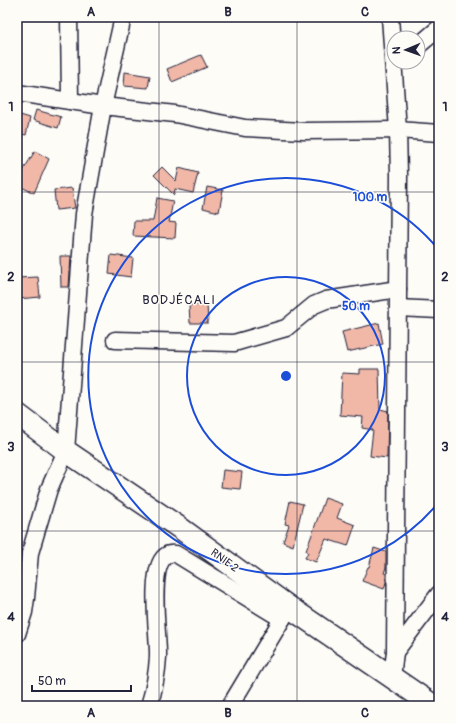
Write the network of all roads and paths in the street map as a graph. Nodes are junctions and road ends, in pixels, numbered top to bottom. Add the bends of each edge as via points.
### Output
1 (69, 17) edge
2 (123, 17) edge
3 (390, 17) edge
4 (439, 28) edge
5 (392, 30) edge
6 (426, 39) edge
7 (397, 70) edge
8 (17, 93) edge
9 (70, 101) junction
10 (103, 106) junction
11 (398, 130) junction
12 (439, 133) edge
13 (398, 290) junction
14 (398, 308) junction
15 (439, 310) edge
16 (115, 340) dead end
17 (17, 414) edge
18 (66, 451) junction
19 (439, 594) edge
20 (286, 613) junction
21 (17, 634) edge
22 (395, 652) junction
23 (392, 677) junction
24 (150, 706) edge
25 (230, 706) edge
26 (434, 706) edge

1 - 9 street
2 - 10 street
3 - 5 street
4 - 6 street
7 - 11 street
8 - 9 street
9 - 10 street
10 - 11 street via 175,114 245,128 304,131
10 - 18 street via 84,214
11 - 12 street
11 - 13 street
13 - 14 street
13 - 16 street via 326,300 314,305 286,328 234,343
14 - 15 street
14 - 22 street
17 - 18 main road, RNIE 2 / RNIE 2
18 - 20 main road, RNIE 2 / RNIE 2 via 180,528
18 - 21 street via 49,489 30,553 24,612
19 - 22 street
20 - 23 main road, RNIE 2 / RNIE 2
20 - 24 street via 176,554 166,556 159,565 156,582 158,655 156,685
20 - 25 street
22 - 23 street
23 - 26 main road, RNIE 2 / RNIE 2

